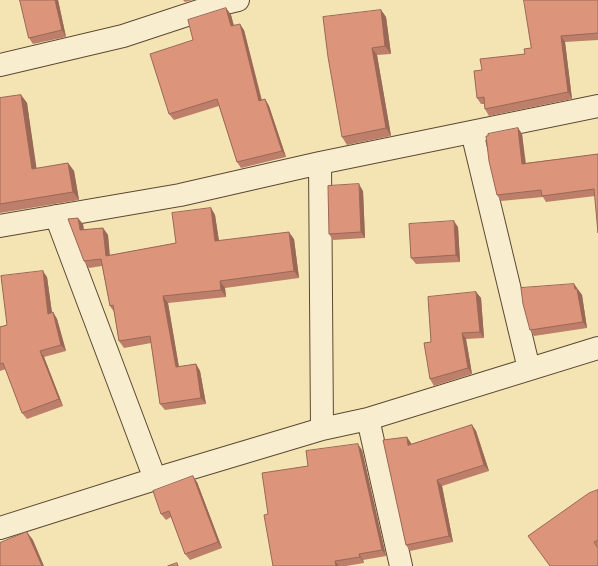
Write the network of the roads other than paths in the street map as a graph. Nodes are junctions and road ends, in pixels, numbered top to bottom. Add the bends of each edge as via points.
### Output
1 (238, 0) edge
2 (0, 66) edge
3 (598, 106) edge
4 (472, 132) junction
5 (320, 163) junction
6 (56, 216) junction
7 (0, 226) edge
8 (598, 348) edge
9 (529, 369) junction
10 (368, 419) junction
11 (322, 429) junction
12 (155, 479) junction
13 (0, 528) edge
14 (401, 566) edge

1 - 2 street via 123,36
3 - 4 street
4 - 5 street
4 - 9 street
5 - 6 street via 180,195
5 - 11 street
6 - 7 street
6 - 12 street
8 - 9 street
9 - 10 street
10 - 11 street
10 - 14 street
11 - 12 street
12 - 13 street

